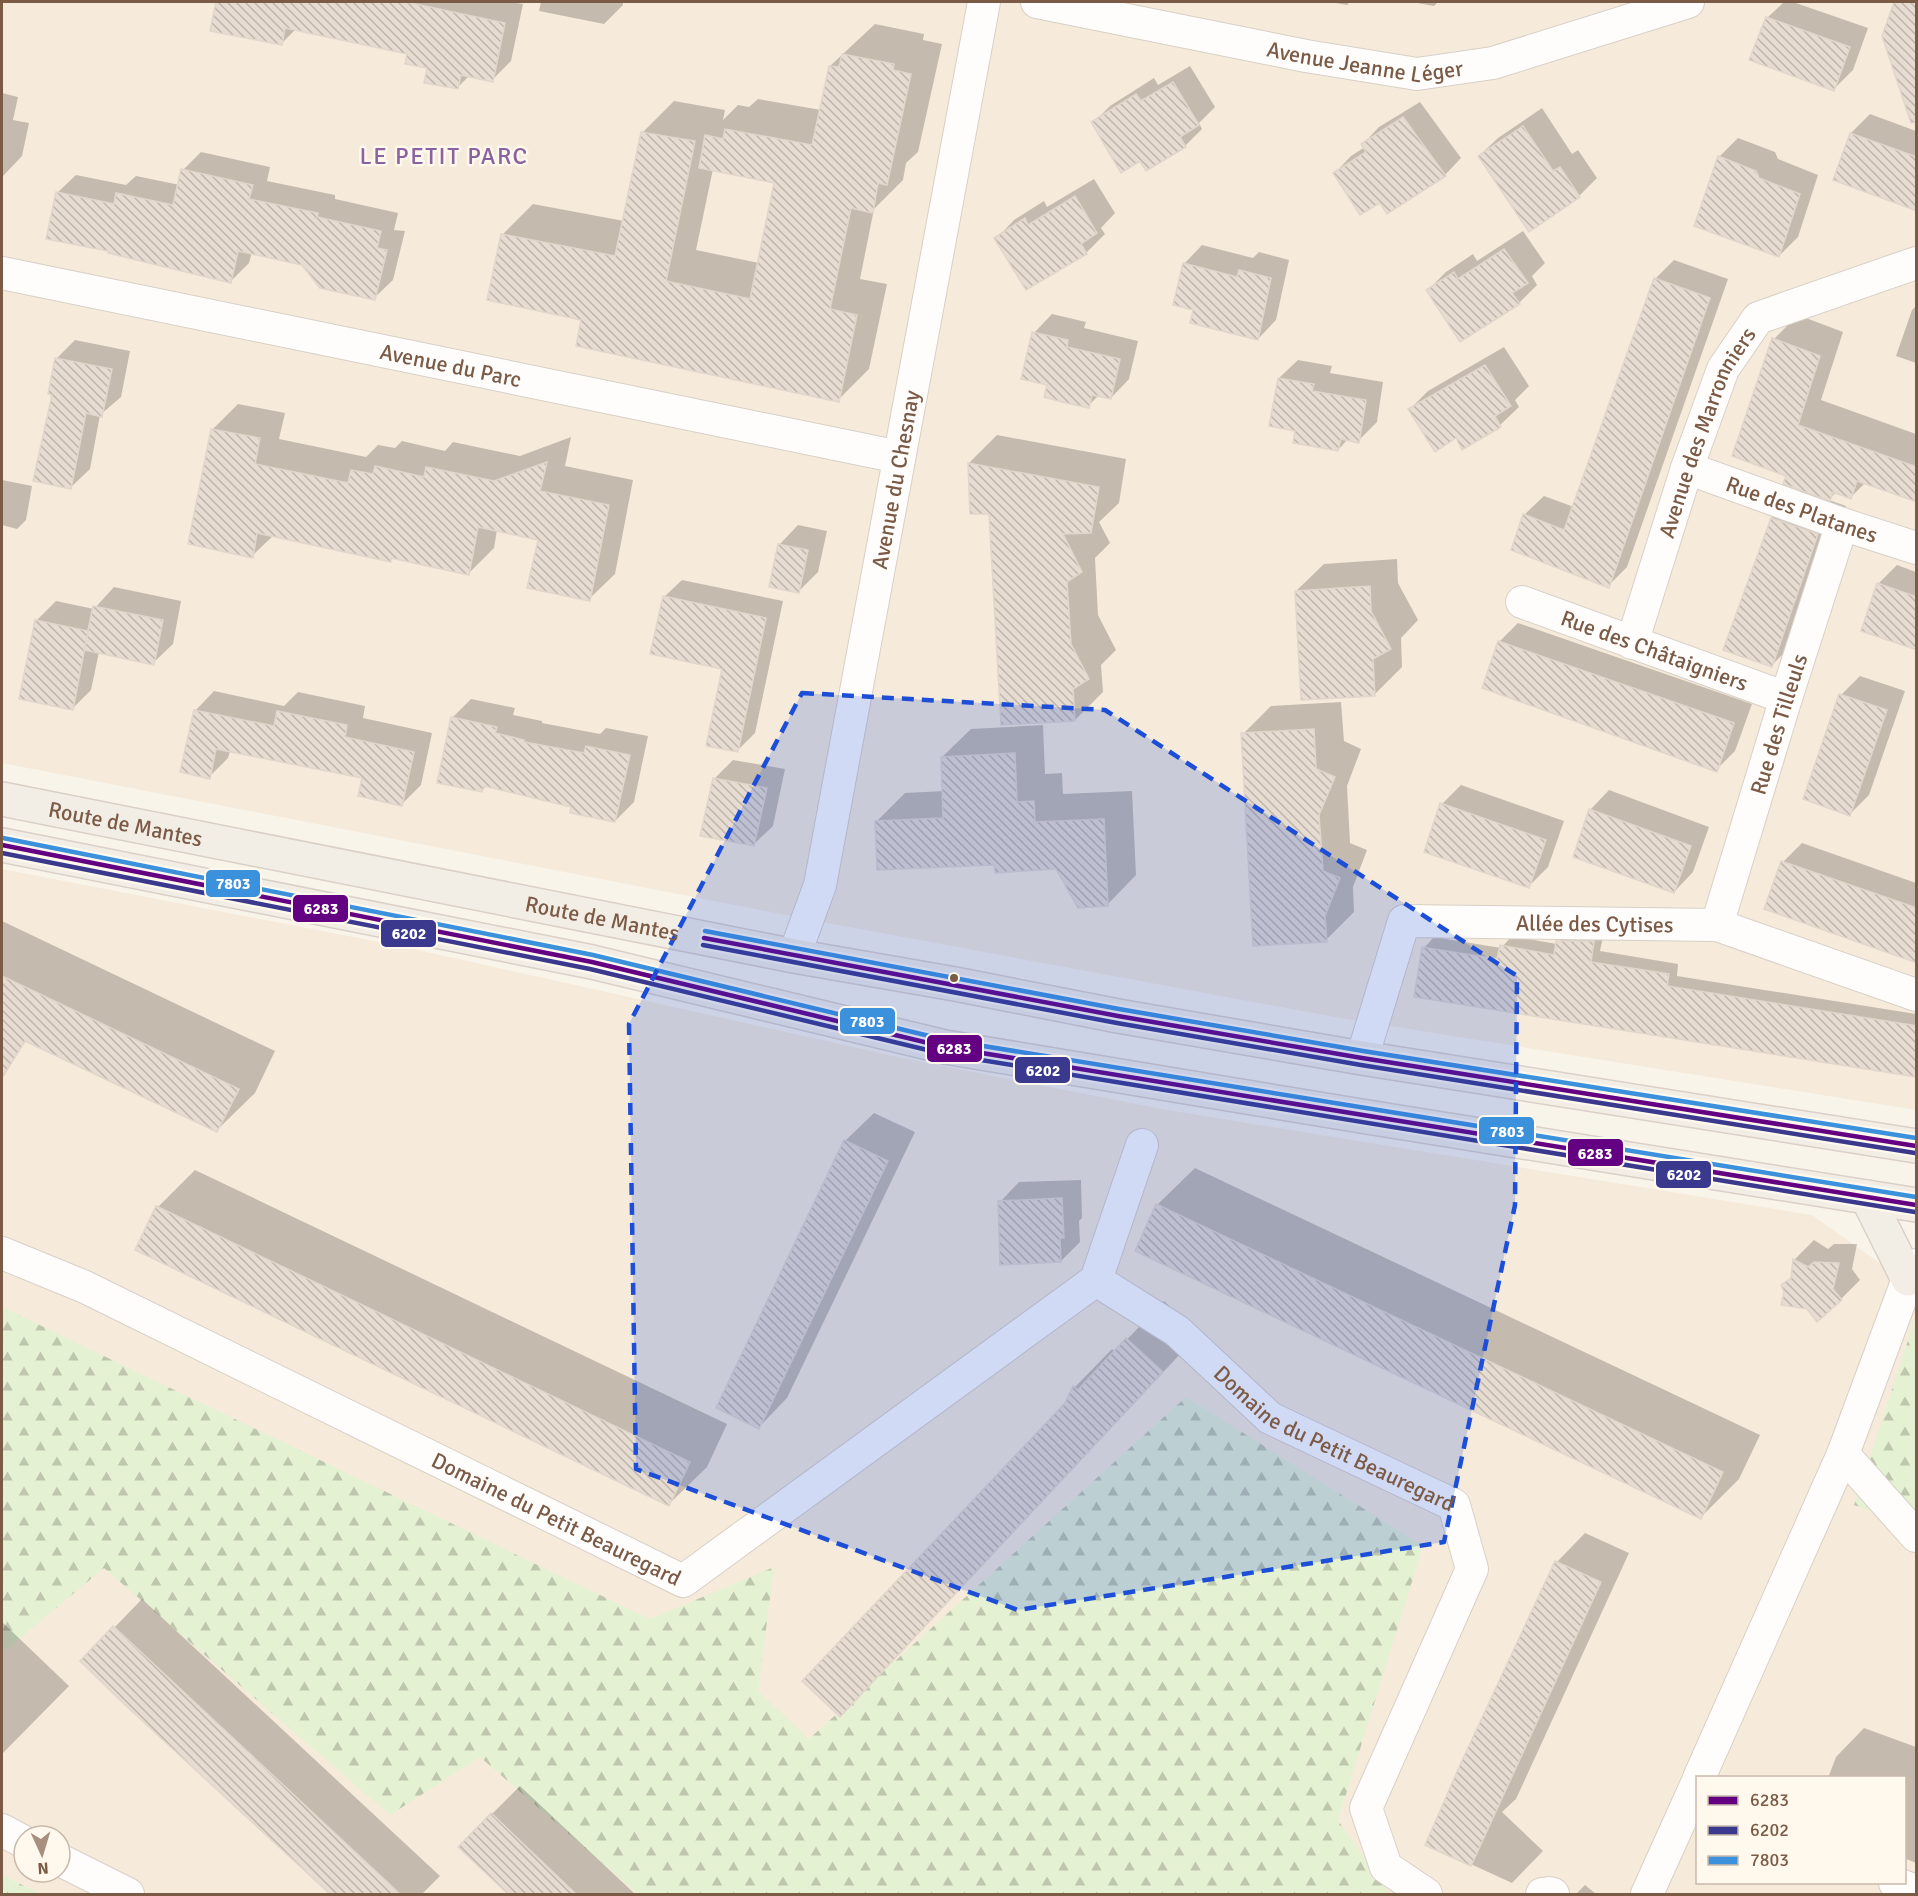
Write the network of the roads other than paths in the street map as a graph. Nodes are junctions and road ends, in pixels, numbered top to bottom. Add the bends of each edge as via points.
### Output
1 (984, 2) edge
2 (1037, 2) edge
3 (1688, 2) edge
4 (1917, 262) edge
5 (2, 273) edge
6 (901, 445) junction
7 (1686, 468) junction
8 (1842, 524) junction
9 (1917, 548) edge
10 (1522, 602) dead end
11 (1632, 643) junction
12 (1786, 698) junction
13 (2, 799) edge
14 (2, 845) edge
15 (1717, 925) junction
16 (794, 956) junction
17 (1917, 995) edge
18 (1362, 1058) junction
19 (1142, 1145) dead end
20 (1917, 1146) edge
21 (1867, 1197) junction
22 (1917, 1205) edge
23 (2, 1253) edge
24 (1912, 1272) edge
25 (1096, 1280) junction
26 (1843, 1454) junction
27 (1917, 1536) edge
28 (1699, 1776) edge
29 (1696, 1784) edge
30 (72, 1866) edge
31 (1900, 1884) edge
32 (1917, 1891) edge
33 (128, 1894) edge
34 (1426, 1894) edge
35 (1542, 1894) edge
36 (1553, 1894) edge
37 (1647, 1894) edge

1 - 6 street, Avenue du Chesnay
2 - 3 street, Avenue Jeanne Léger via 1417,74 1493,63
4 - 7 street, Avenue des Marronniers via 1758,318 1723,369
5 - 6 street, Avenue du Parc
6 - 16 street, Avenue du Chesnay via 820,885
7 - 8 street, Rue des Platanes
7 - 11 street, Avenue des Marronniers
8 - 9 street, Rue des Platanes
8 - 12 street, Rue des Tilleuls
10 - 11 street, Rue des Châtaigniers
11 - 12 street, Rue des Châtaigniers
12 - 15 street, Rue des Tilleuls
13 - 16 main road, Route de Mantes
14 - 21 main road, Route de Mantes via 592,962 945,1047
15 - 17 street, Allée des Cytises
15 - 18 street, Allée des Cytises via 1404,921
16 - 18 main road, Route de Mantes
18 - 20 main road, Route de Mantes
19 - 25 street
21 - 22 main road, Route de Mantes
21 - 24 main road
23 - 25 street, Domaine du Petit Beauregard via 85,1287 683,1581
24 - 26 street
25 - 34 street, Domaine du Petit Beauregard via 1177,1331 1270,1418 1454,1505 1472,1569 1366,1808 1386,1867
26 - 27 street
26 - 28 street
29 - 37 street
30 - 33 street
31 - 32 street
35 - 36 street

